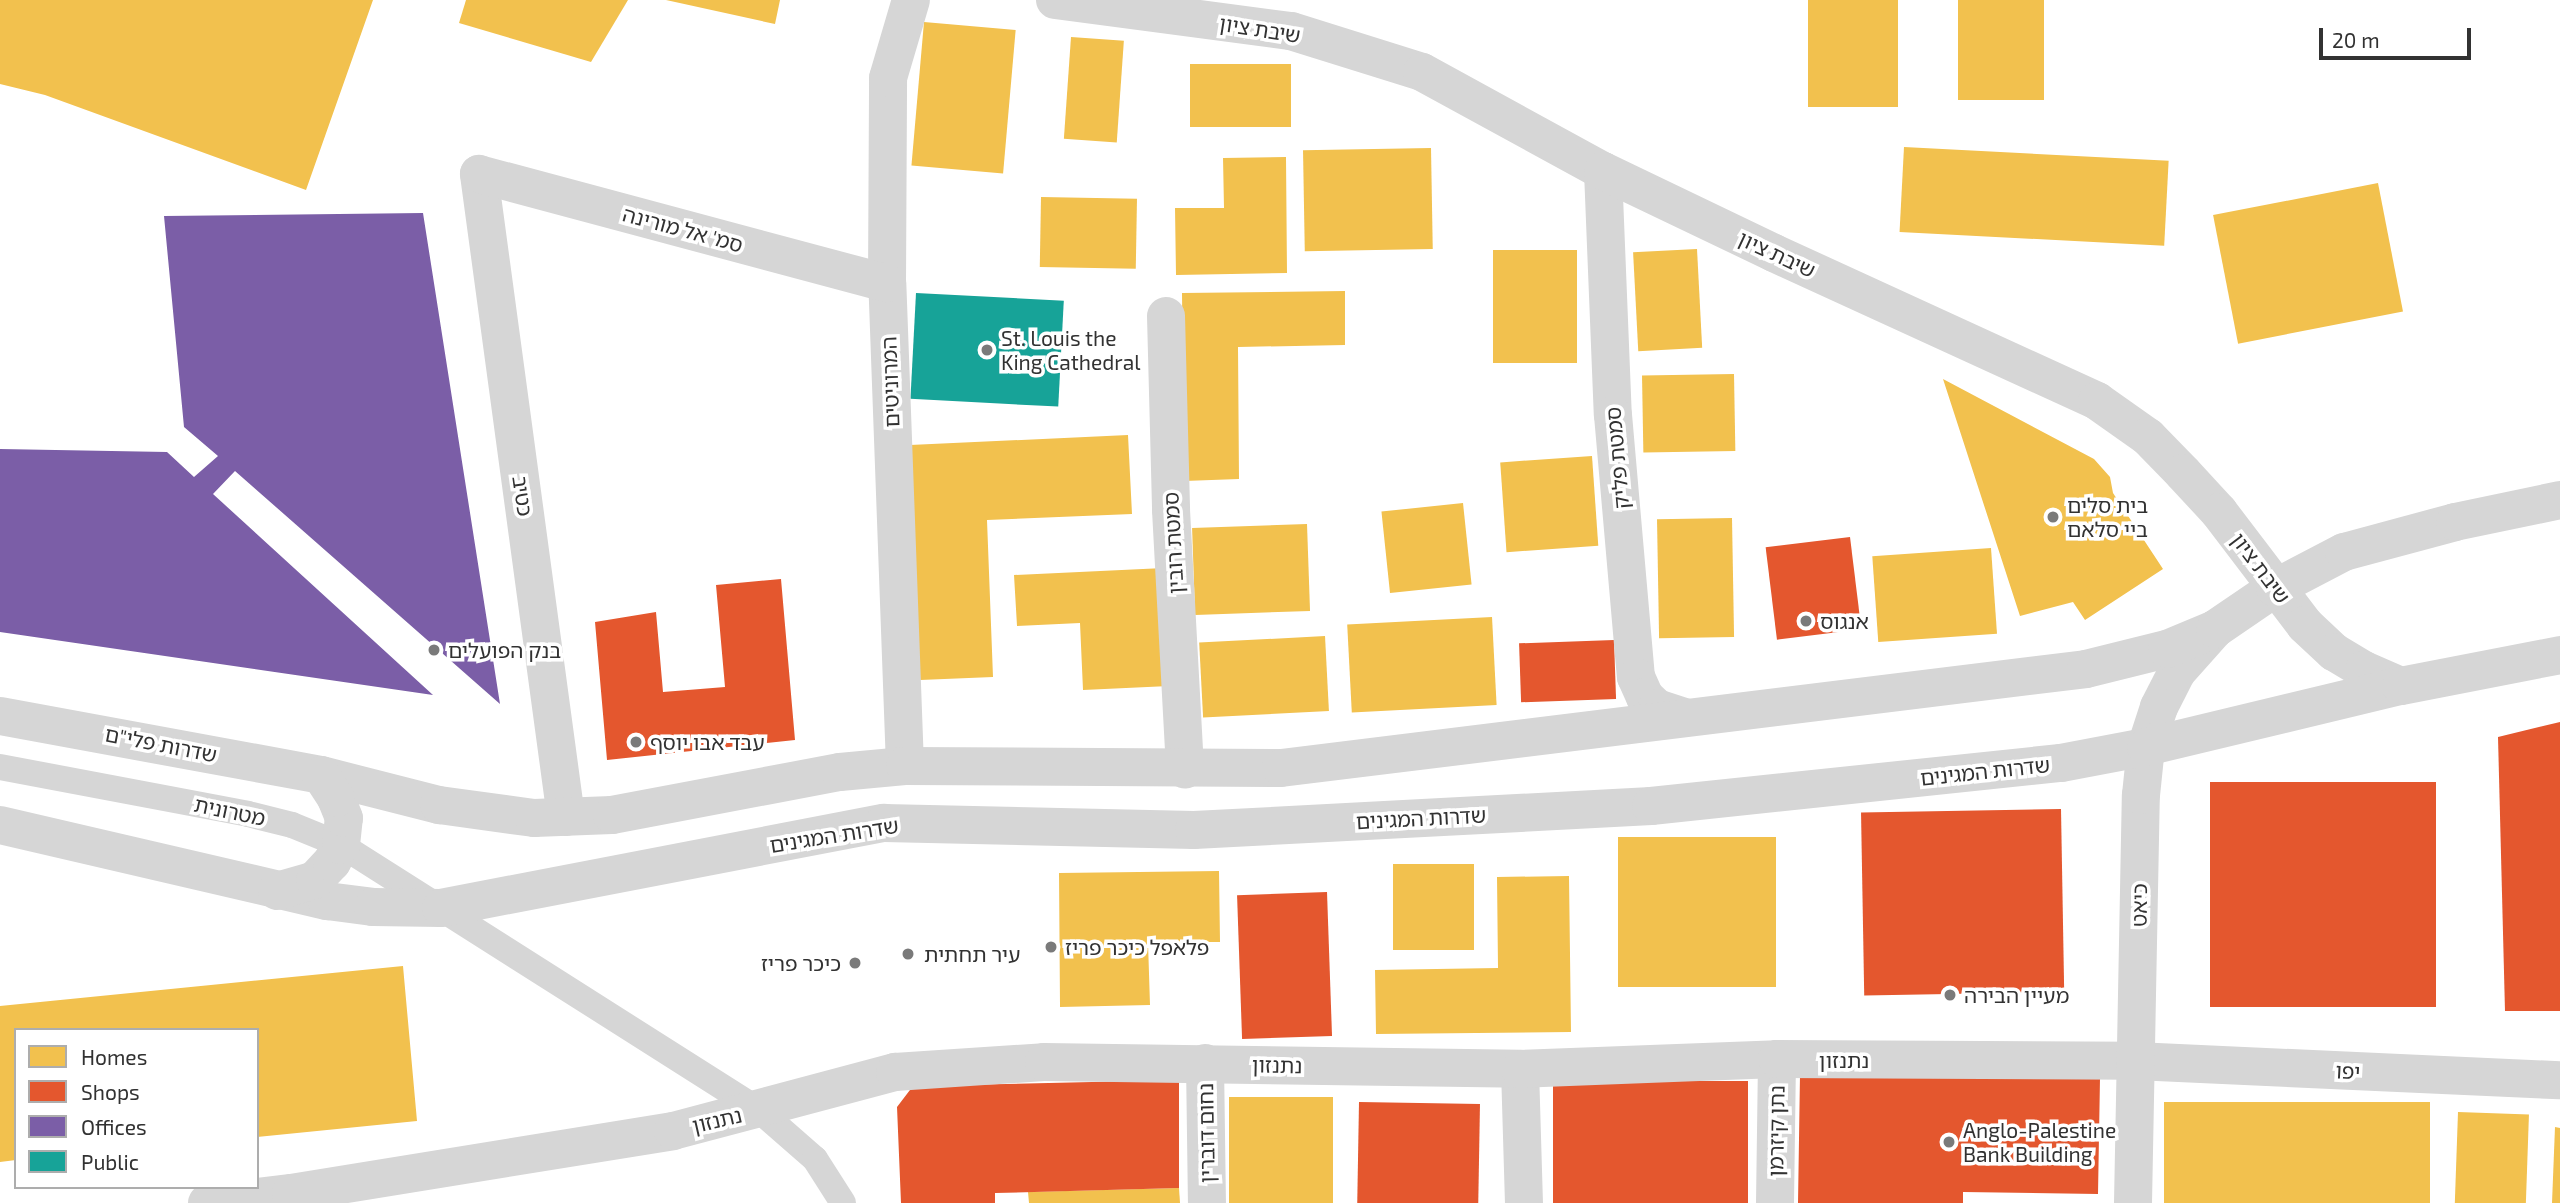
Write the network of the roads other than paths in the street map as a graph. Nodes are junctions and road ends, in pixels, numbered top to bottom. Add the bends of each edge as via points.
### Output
1 (911, 0) edge
2 (1055, 0) edge
3 (1603, 171) junction
4 (479, 174) joint
5 (887, 283) junction
6 (1166, 316) dead end
7 (2560, 500) edge
8 (2275, 588) junction
9 (2215, 629) junction
10 (2560, 655) edge
11 (2401, 686) junction
12 (0, 696) edge
13 (0, 716) edge
14 (1685, 717) junction
15 (42, 721) junction
16 (2146, 747) junction
17 (905, 766) junction
18 (0, 767) edge
19 (1185, 770) junction
20 (321, 775) junction
21 (566, 817) junction
22 (0, 825) edge
23 (341, 845) junction
24 (277, 891) junction
25 (441, 908) junction
26 (1777, 1059) junction
27 (2135, 1062) junction
28 (1205, 1063) junction
29 (1520, 1069) junction
30 (2560, 1080) edge
31 (759, 1110) junction
32 (427, 1187) edge
33 (306, 1198) edge
34 (207, 1203) edge
35 (843, 1203) edge
36 (1207, 1203) edge
37 (1524, 1203) edge
38 (1775, 1203) edge
39 (2133, 1203) edge

1 - 5 street, המרוניטים via 888,78
2 - 3 street, שיבת ציון via 1290,31 1422,72
3 - 8 street, שיבת ציון via 2097,401 2148,437 2183,472
3 - 14 street, סמטת פליק via 1613,415 1636,677 1645,697 1657,708
4 - 5 street, סמ' אל מורינה
4 - 21 street, כטיב
5 - 17 street, המרוניטים
6 - 19 street, סמטת רובין
7 - 8 street via 2344,552
8 - 9 street
8 - 11 street, שיבת ציון via 2334,652
9 - 14 street via 2166,649 2086,669
9 - 16 street, כיאט via 2176,673
10 - 11 street, שדרות המגינים
11 - 16 street, שדרות המגינים
12 - 15 street
13 - 15 street, שדרות פלי"ם
14 - 19 street via 1281,768
15 - 20 street, שדרות פלי"ם
16 - 25 street, שדרות המגינים via 2061,763 1651,806 1194,831 884,823
16 - 27 street, כיאט
17 - 19 street
17 - 21 street via 841,772 612,815
18 - 23 lane, מטרונית via 248,814
20 - 21 street via 439,805 513,816
20 - 23 street via 344,818
22 - 24 street
23 - 24 street via 315,880
23 - 25 lane, מטרונית
24 - 25 street, שדרות המגינים via 373,907
25 - 31 lane, מטרונית
26 - 27 street, נתנזון
26 - 29 street, נתנזון
26 - 38 street, נתן קיזרמן
27 - 30 street, יפו
27 - 39 street, כיאט
28 - 29 street, נתנזון
28 - 31 street, נתנזון via 1044,1062 895,1072
28 - 36 street, נחום דוברין
29 - 37 street
31 - 32 street, נתנזון
31 - 35 lane, מטרונית via 815,1159
32 - 33 street, נתנזון
33 - 34 street, נתנזון

